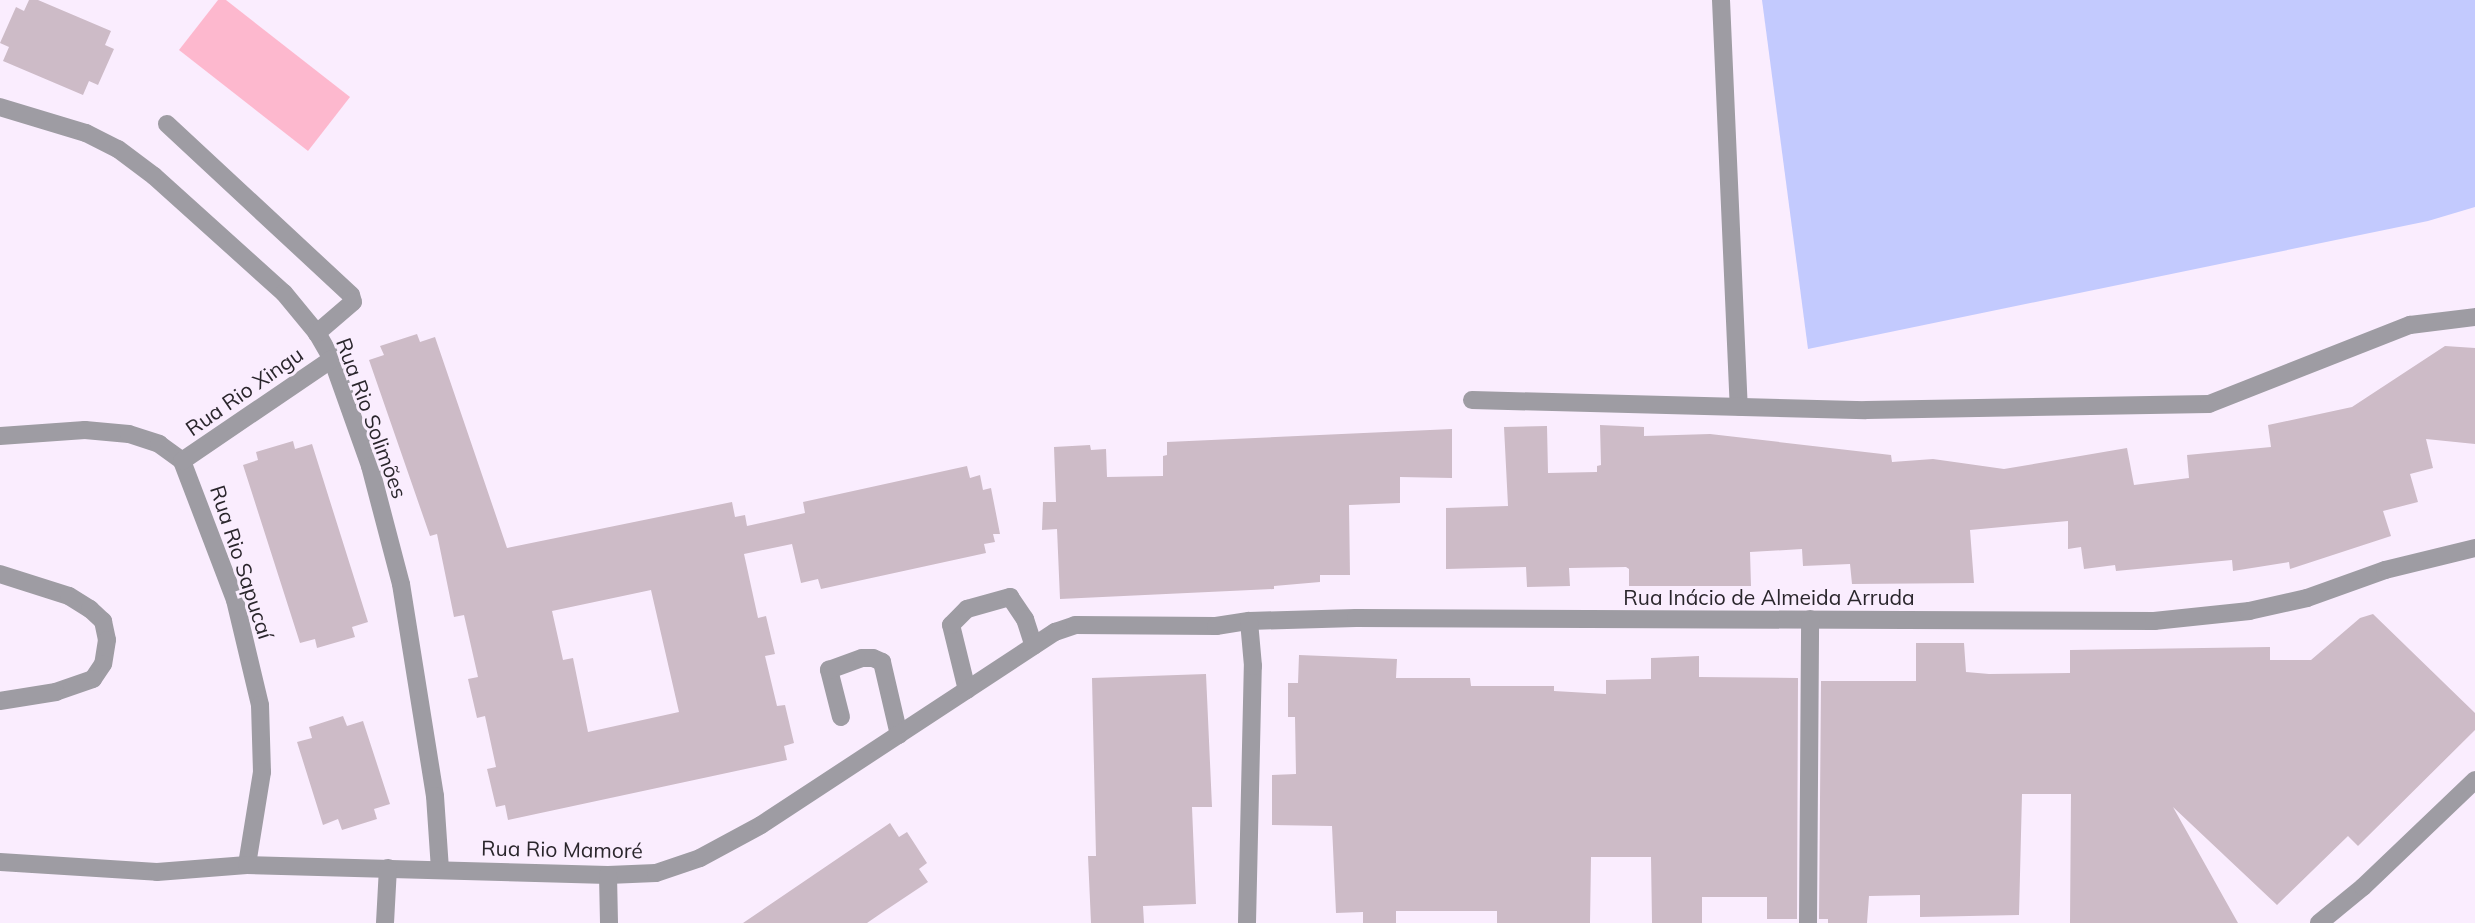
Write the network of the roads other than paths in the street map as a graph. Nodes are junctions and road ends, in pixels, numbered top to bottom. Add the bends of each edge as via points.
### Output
1 (1721, 0) edge
2 (0, 107) edge
3 (167, 124) dead end
4 (2475, 317) edge
5 (317, 333) junction
6 (331, 359) junction
7 (1472, 400) dead end
8 (1739, 407) junction
9 (0, 436) edge
10 (182, 461) junction
11 (2475, 548) edge
12 (0, 574) edge
13 (1810, 619) junction
14 (1249, 621) junction
15 (1055, 632) joint
16 (1034, 646) junction
17 (967, 690) junction
18 (0, 701) edge
19 (841, 717) dead end
20 (899, 735) junction
21 (2475, 780) edge
22 (0, 862) edge
23 (247, 866) junction
24 (388, 868) junction
25 (440, 869) junction
26 (608, 875) junction
27 (385, 923) edge
28 (610, 923) edge
29 (1247, 923) edge
30 (1808, 923) edge
31 (2319, 923) edge

1 - 8 street
2 - 5 street, Rua Rio Solimões via 86,133 118,149 284,293
3 - 5 street via 351,295 353,302
4 - 8 street via 2410,325 2209,404 1866,410
5 - 6 street, Rua Rio Solimões
6 - 10 street, Rua Rio Xingu
6 - 25 street, Rua Rio Solimões via 370,466 401,584 435,796
7 - 8 street
9 - 10 street via 85,430 129,434 159,444
10 - 23 street, Rua Rio Sapucaí via 235,600 260,705 262,772
11 - 13 street, Rua Inácio de Almeida Arruda via 2249,611 2154,621
12 - 18 street via 69,596 103,621 107,640 103,664 93,679 56,692
13 - 14 street, Rua Inácio de Almeida Arruda
13 - 30 street
14 - 15 street, Rua Inácio de Almeida Arruda via 1216,626 1075,625
14 - 29 street via 1253,666
15 - 16 street, Rua Rio Mamoré
16 - 17 street, Rua Rio Mamoré
16 - 17 street via 1010,597 967,609 951,625
17 - 20 street, Rua Rio Mamoré
19 - 20 street via 829,670 873,658 882,662
20 - 26 street, Rua Rio Mamoré via 761,825 700,858 656,873
21 - 31 street
22 - 23 street, Rua Rio Mamoré via 157,872
23 - 24 street, Rua Rio Mamoré
24 - 25 street, Rua Rio Mamoré
24 - 27 street
25 - 26 street, Rua Rio Mamoré
26 - 28 street

